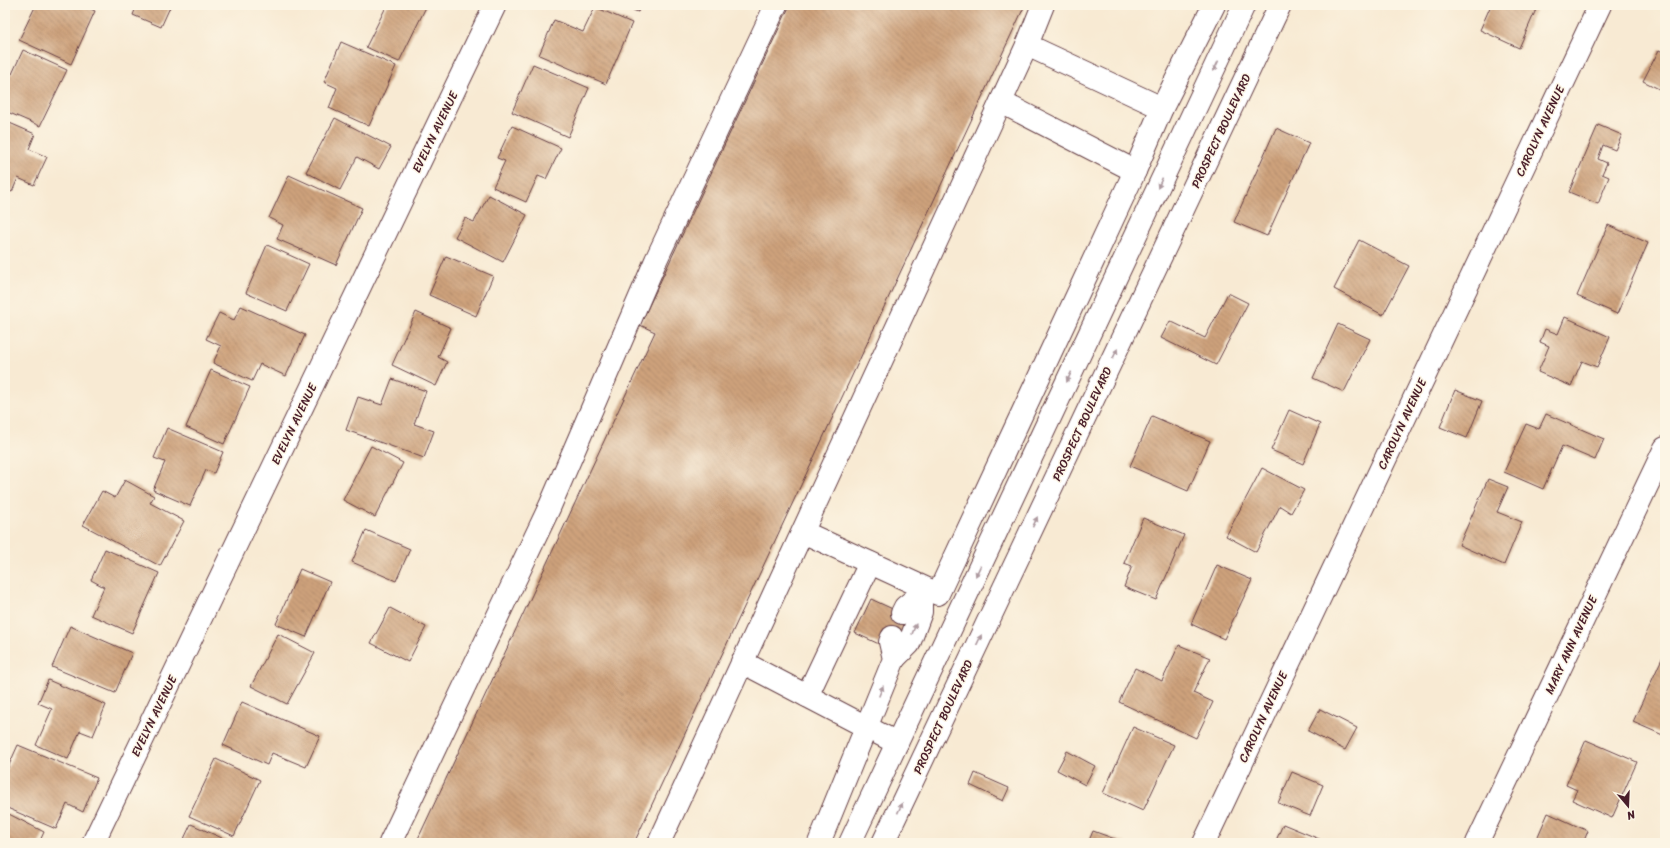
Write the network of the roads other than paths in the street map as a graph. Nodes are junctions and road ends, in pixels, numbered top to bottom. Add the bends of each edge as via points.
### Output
1 (496, 5) edge
2 (776, 5) edge
3 (1043, 5) edge
4 (1214, 5) edge
5 (1244, 5) edge
6 (1280, 5) edge
7 (1600, 5) edge
8 (1198, 35) junction
9 (1028, 45) junction
10 (1224, 46) junction
11 (1002, 102) junction
12 (1162, 108) junction
13 (1135, 171) junction
14 (1078, 292) junction
15 (1104, 304) junction
16 (1665, 448) edge
17 (803, 532) junction
18 (966, 534) junction
19 (991, 544) junction
20 (870, 563) junction
21 (927, 592) junction
22 (962, 605) junction
23 (902, 613) dead end
24 (892, 637) dead end
25 (894, 659) junction
26 (742, 662) junction
27 (807, 696) junction
28 (866, 727) junction
29 (897, 743) junction
30 (93, 843) edge
31 (390, 843) edge
32 (659, 843) edge
33 (819, 843) edge
34 (850, 843) edge
35 (883, 843) edge
36 (1204, 843) edge
37 (1477, 843) edge

1 - 30 street, EVELYN AVENUE
2 - 31 street via 656,260 550,506
3 - 9 street
4 - 8 street
5 - 10 street
35 -> 6 street, PROSPECT BOULEVARD
7 - 36 street, CAROLYN AVENUE
8 - 10 street
8 - 12 street
9 - 11 street
9 - 12 street
10 -> 15 street
11 - 13 street
11 - 17 street
12 - 13 street
13 - 14 street
14 - 15 street
14 - 18 street
15 -> 19 street
16 - 37 street, MARY ANN AVENUE
17 - 20 street
17 - 26 street
18 - 19 street
18 - 21 street
19 -> 22 street
20 - 21 street
20 - 27 street
21 - 22 street
21 - 23 street via 904,607
25 -> 21 street via 909,644
22 - 29 street
24 - 25 street via 890,642
28 -> 25 street
26 - 27 street
26 - 32 street
27 - 28 street
28 - 29 street
28 - 33 street
29 - 34 street

